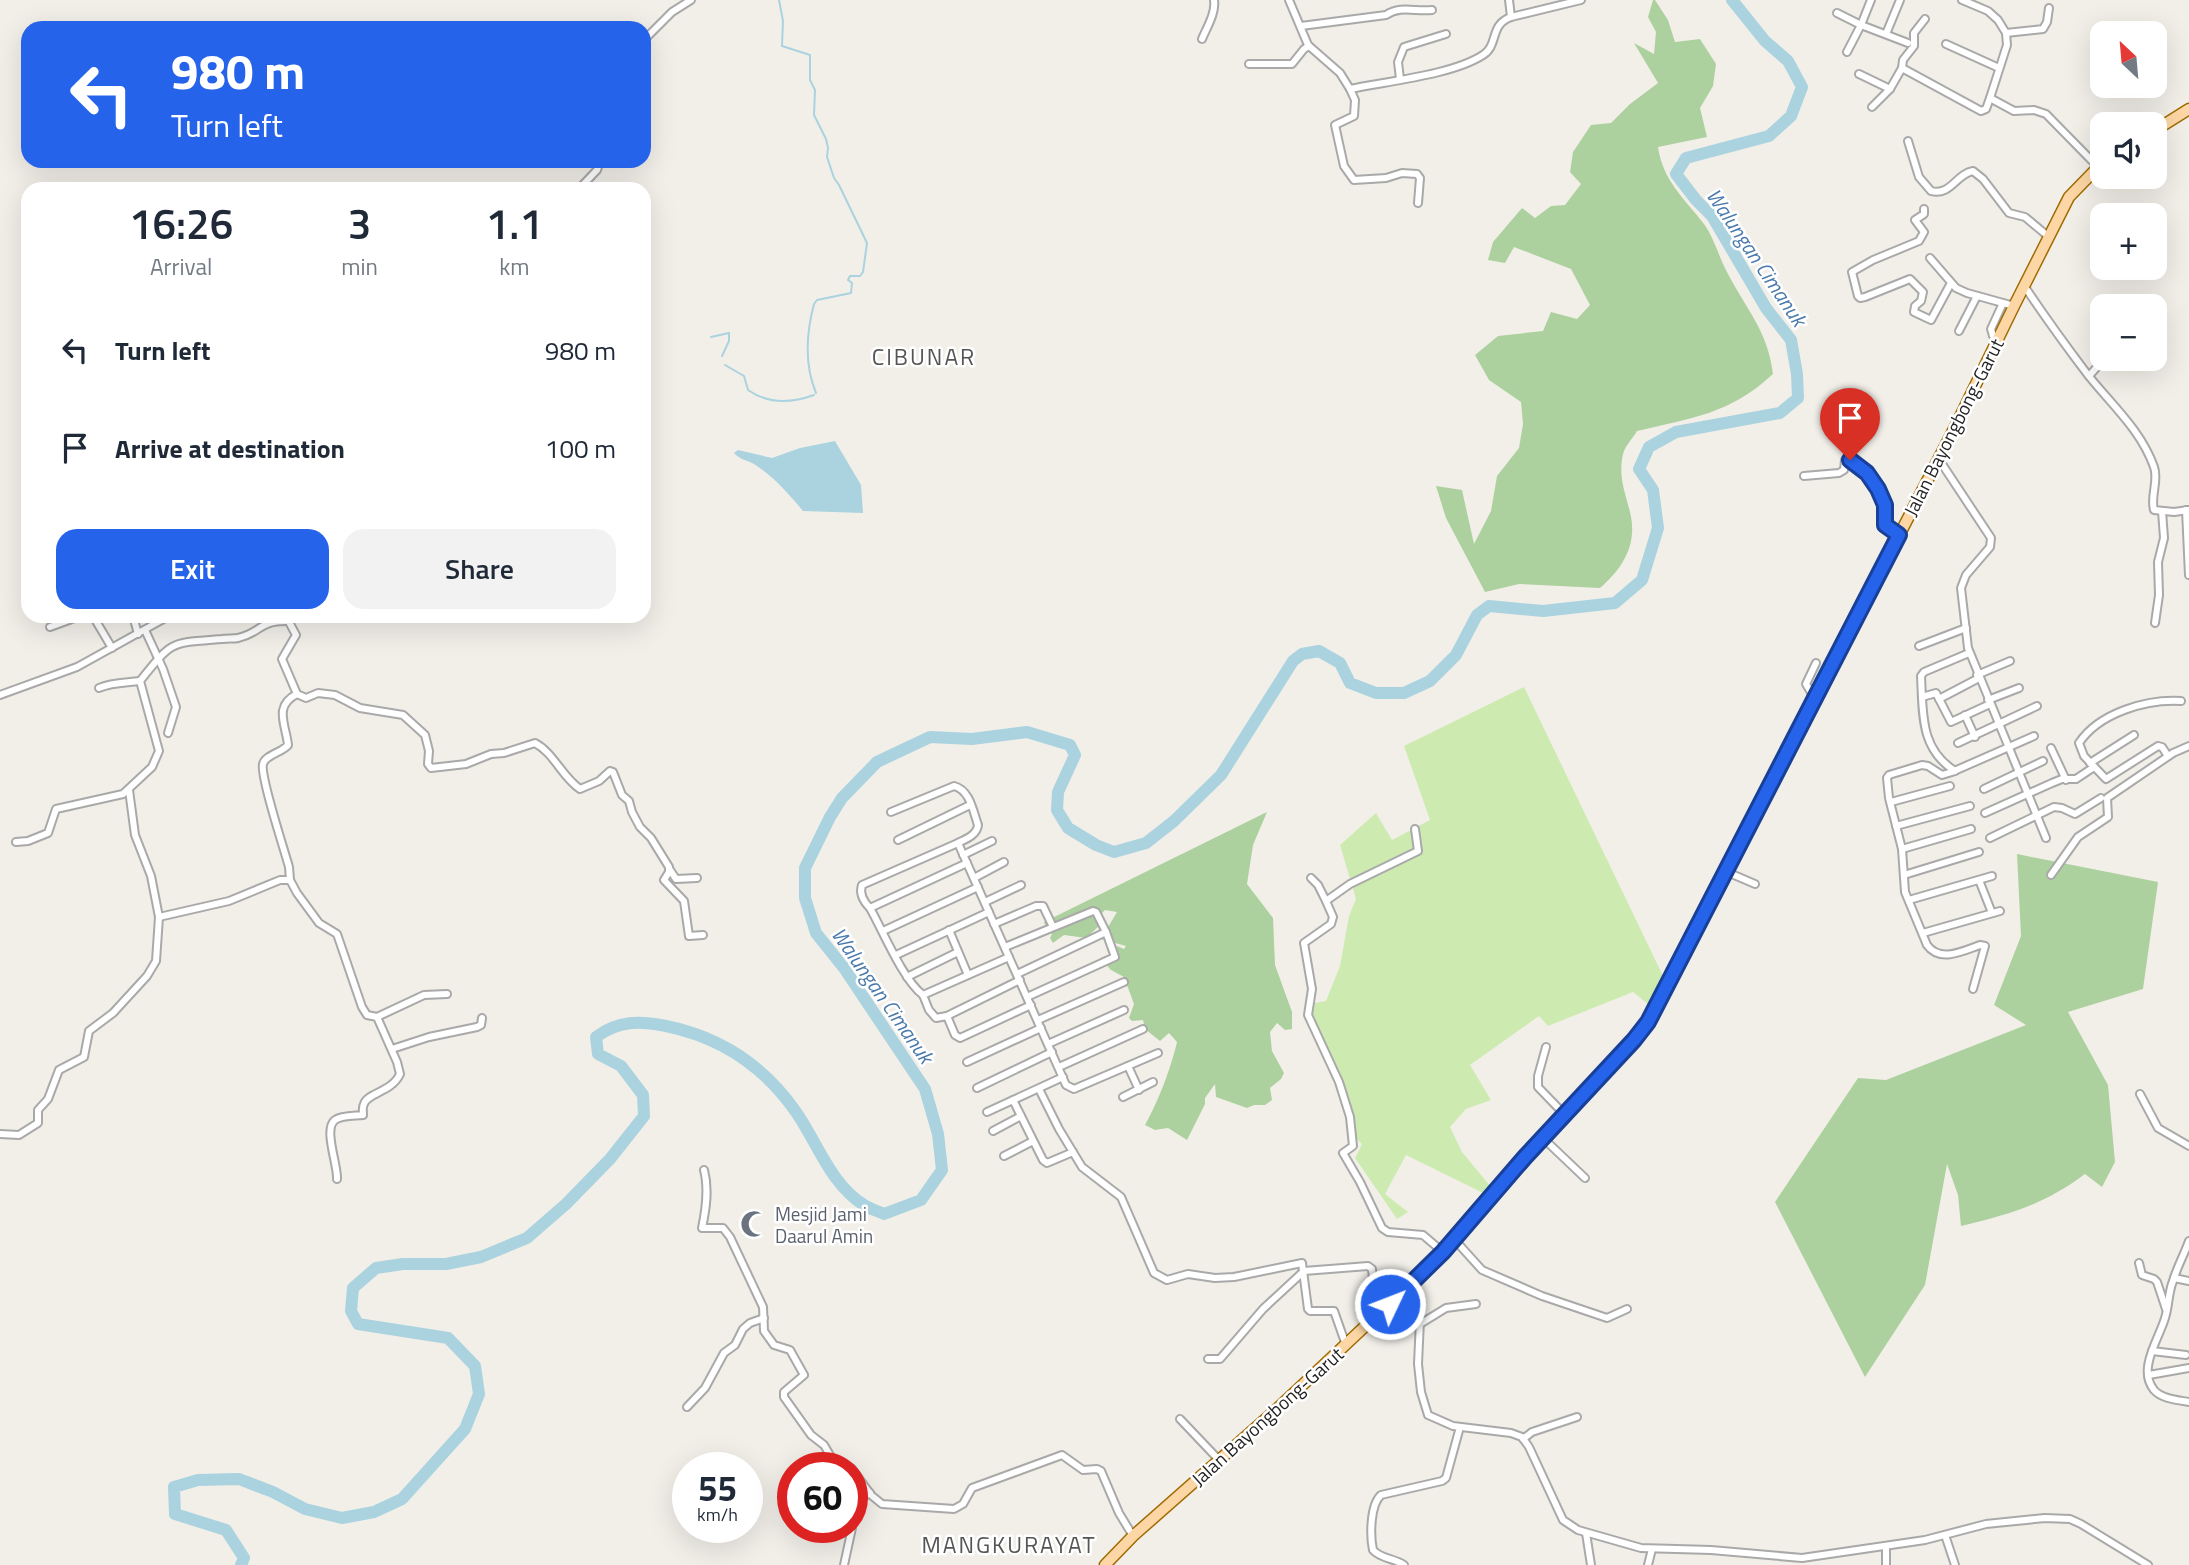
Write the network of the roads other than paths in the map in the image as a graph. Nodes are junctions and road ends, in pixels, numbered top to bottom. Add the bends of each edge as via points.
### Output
1 (691, 0) edge
2 (1214, 0) edge
3 (1289, 0) edge
4 (1509, 0) edge
5 (1581, 0) edge
6 (1871, 0) edge
7 (1900, 0) edge
8 (1962, 0) edge
9 (2049, 8) dead end
10 (1432, 10) dead end
11 (1837, 13) dead end
12 (1511, 17) junction
13 (1925, 19) dead end
14 (1861, 25) junction
15 (1301, 26) junction
16 (651, 33) edge
17 (2006, 33) junction
18 (1446, 34) dead end
19 (1886, 34) junction
20 (1202, 39) dead end
21 (1908, 43) dead end
22 (1946, 44) dead end
23 (1309, 46) junction
24 (1847, 52) dead end
25 (1249, 64) dead end
26 (1902, 68) junction
27 (1998, 68) junction
28 (1859, 74) dead end
29 (1400, 79) junction
30 (1350, 89) junction
31 (1890, 89) junction
32 (1990, 98) junction
33 (1872, 107) dead end
34 (2189, 109) edge
35 (2167, 123) edge
36 (1908, 141) dead end
37 (2090, 156) edge
38 (598, 168) edge
39 (2090, 173) edge
40 (586, 182) edge
41 (1418, 203) dead end
42 (1924, 209) dead end
43 (2049, 237) junction
44 (1930, 258) dead end
45 (1951, 283) junction
46 (2025, 287) junction
47 (1977, 296) junction
48 (2003, 303) junction
49 (2014, 306) junction
50 (1959, 331) dead end
51 (1998, 338) junction
52 (2093, 371) edge
53 (2089, 376) junction
54 (1938, 458) junction
55 (1804, 476) dead end
56 (2188, 510) edge
57 (2162, 511) junction
58 (1899, 535) junction
59 (2189, 575) edge
60 (61, 623) edge
61 (97, 623) edge
62 (136, 623) edge
63 (157, 623) edge
64 (267, 623) edge
65 (292, 623) edge
66 (2155, 623) dead end
67 (50, 627) dead end
68 (1965, 628) junction
69 (141, 632) junction
70 (1919, 646) dead end
71 (112, 648) junction
72 (1969, 653) junction
73 (157, 657) junction
74 (2010, 661) dead end
75 (1816, 663) dead end
76 (1978, 677) junction
77 (141, 681) junction
78 (99, 688) dead end
79 (2020, 688) dead end
80 (297, 694) junction
81 (0, 695) edge
82 (1922, 697) junction
83 (1815, 699) junction
84 (1939, 699) junction
85 (2181, 701) dead end
86 (1989, 702) junction
87 (2037, 706) dead end
88 (1965, 715) junction
89 (1999, 726) junction
90 (168, 733) dead end
91 (2134, 735) dead end
92 (1975, 737) junction
93 (2034, 737) dead end
94 (1958, 743) dead end
95 (2189, 746) edge
96 (2009, 748) junction
97 (2051, 748) dead end
98 (2168, 756) junction
99 (2043, 761) dead end
100 (2092, 765) junction
101 (1953, 771) junction
102 (2019, 772) junction
103 (2066, 780) junction
104 (1950, 786) dead end
105 (1984, 789) dead end
106 (129, 790) junction
107 (2027, 794) junction
108 (2101, 798) dead end
109 (1891, 802) junction
110 (971, 806) junction
111 (1970, 806) dead end
112 (891, 812) dead end
113 (1985, 813) dead end
114 (2036, 816) junction
115 (1896, 826) junction
116 (1415, 829) dead end
117 (1971, 829) dead end
118 (1990, 838) dead end
119 (2046, 838) dead end
120 (898, 840) dead end
121 (992, 841) dead end
122 (16, 842) dead end
123 (958, 843) junction
124 (1902, 849) junction
125 (1979, 852) dead end
126 (963, 855) junction
127 (1004, 862) dead end
128 (967, 863) junction
129 (670, 870) junction
130 (1727, 872) junction
131 (1904, 875) junction
132 (1992, 876) dead end
133 (2051, 876) dead end
134 (698, 878) dead end
135 (974, 878) junction
136 (1311, 878) dead end
137 (290, 880) junction
138 (1979, 880) junction
139 (1755, 884) dead end
140 (1021, 885) dead end
141 (978, 887) junction
142 (1909, 900) junction
143 (1326, 901) junction
144 (985, 902) junction
145 (870, 908) junction
146 (2000, 911) dead end
147 (989, 912) junction
148 (1992, 913) junction
149 (159, 917) junction
150 (994, 924) junction
151 (1053, 927) junction
152 (949, 930) junction
153 (883, 931) junction
154 (1106, 932) junction
155 (1923, 933) junction
156 (703, 935) dead end
157 (1005, 947) junction
158 (958, 952) junction
159 (896, 955) junction
160 (1009, 957) junction
161 (968, 975) junction
162 (907, 977) junction
163 (1018, 977) junction
164 (1124, 982) dead end
165 (1973, 989) dead end
166 (447, 993) dead end
167 (923, 995) junction
168 (1027, 997) junction
169 (1031, 1005) junction
170 (1125, 1010) dead end
171 (947, 1016) junction
172 (377, 1017) junction
173 (482, 1018) dead end
174 (1038, 1020) junction
175 (1041, 1028) junction
176 (1143, 1029) dead end
177 (1048, 1044) junction
178 (1546, 1047) dead end
179 (392, 1049) junction
180 (1052, 1052) junction
181 (1158, 1053) dead end
182 (967, 1062) dead end
183 (1128, 1066) junction
184 (1059, 1067) junction
185 (1063, 1077) junction
186 (1153, 1082) dead end
187 (977, 1088) dead end
188 (1039, 1088) junction
189 (1139, 1090) junction
190 (2140, 1094) dead end
191 (1123, 1097) dead end
192 (1013, 1100) junction
193 (987, 1112) dead end
194 (1565, 1115) junction
195 (1021, 1116) junction
196 (993, 1131) dead end
197 (0, 1135) edge
198 (1543, 1138) junction
199 (1033, 1141) junction
200 (2189, 1146) edge
201 (1073, 1152) junction
202 (1004, 1156) dead end
203 (704, 1170) dead end
204 (1585, 1178) dead end
205 (337, 1179) dead end
206 (1454, 1239) junction
207 (2189, 1241) edge
208 (1443, 1252) junction
209 (2139, 1263) dead end
210 (1304, 1271) junction
211 (2177, 1279) junction
212 (2189, 1281) edge
213 (1400, 1294) junction
214 (1476, 1304) dead end
215 (1627, 1309) dead end
216 (2167, 1311) junction
217 (1379, 1314) junction
218 (764, 1318) junction
219 (1420, 1324) junction
220 (1346, 1345) junction
221 (2155, 1352) junction
222 (2186, 1355) dead end
223 (1208, 1359) dead end
224 (2189, 1368) edge
225 (2151, 1375) junction
226 (2189, 1402) edge
227 (687, 1407) dead end
228 (1577, 1417) dead end
229 (1180, 1419) dead end
230 (1460, 1427) junction
231 (1523, 1439) junction
232 (828, 1452) edge
233 (1219, 1460) junction
234 (868, 1490) edge
235 (870, 1493) joint
236 (1586, 1532) junction
237 (1945, 1535) junction
238 (1133, 1536) junction
239 (849, 1543) edge
240 (1886, 1546) junction
241 (1652, 1549) junction
242 (1802, 1561) edge
243 (844, 1565) edge
244 (1105, 1565) edge
245 (1404, 1565) edge
246 (1591, 1565) edge
247 (1648, 1565) edge
248 (1886, 1565) edge
249 (1955, 1565) edge
250 (2148, 1565) edge

1 - 16 street
2 - 20 street via 1214,13
3 - 15 street
4 - 12 street
5 - 12 street
6 - 14 street
7 - 19 street
8 - 17 street via 1988,11
9 - 17 street via 2043,29
10 - 15 street via 1397,9 1386,15
11 - 14 street
12 - 29 street via 1495,30 1488,52 1482,56
13 - 26 street via 1914,33 1914,46
14 - 19 street
14 - 24 street
15 - 23 street
17 - 27 street via 2007,45
18 - 29 street via 1404,47 1398,62
19 - 21 street
22 - 27 street
23 - 25 street via 1292,64
23 - 30 street via 1340,73
26 - 31 street
26 - 32 street via 1982,111
27 - 32 street
28 - 31 street
29 - 30 street
30 - 41 street via 1354,116 1335,125 1345,168 1354,180 1417,174
31 - 33 street
32 - 37 street via 2014,111 2046,114
34 - 35 main road
36 - 43 street via 1919,177 1931,191 1946,190 1973,171 2009,214 2025,217
38 - 40 street
39 - 43 main road, Jalan Bayongbong-Garut via 2074,190
42 - 45 street via 1915,220 1924,232 1919,241 1853,270 1858,296 1865,298 1910,279 1923,292 1914,312 1931,320
43 - 46 main road, Jalan Bayongbong-Garut
44 - 45 street
45 - 47 street
46 - 49 main road, Jalan Bayongbong-Garut
46 - 53 street
47 - 48 street
47 - 50 street
48 - 49 street
48 - 51 street via 1991,329
49 - 51 main road, Jalan Bayongbong-Garut
51 - 54 main road, Jalan Bayongbong-Garut
52 - 53 street
53 - 57 street via 2128,421 2150,458 2155,474 2153,509
54 - 58 main road, Jalan Bayongbong-Garut
54 - 68 street via 1991,538 1990,547 1961,587
55 - 58 street via 1839,473 1845,460 1853,462 1872,478 1885,505 1885,525
56 - 57 street
56 - 59 street
57 - 66 street via 2164,538
58 - 83 main road, Jalan Bayongbong-Garut
60 - 67 street
61 - 71 street
62 - 69 street
63 - 69 street
64 - 73 street via 237,638 182,642
65 - 80 street via 296,635 282,659
68 - 70 street
68 - 72 street
69 - 71 street
69 - 73 street
71 - 81 street via 77,667
72 - 76 street
72 - 82 street via 1922,673
73 - 77 street
73 - 90 street via 176,707
74 - 76 street
75 - 83 street via 1805,684
76 - 84 street
76 - 86 street
77 - 78 street
77 - 106 street via 159,753
79 - 86 street
80 - 129 street via 306,698 318,693 335,695 360,708 403,715 425,735 431,768 466,764 535,743 554,757 580,789 611,771 639,827
80 - 137 street via 283,709 288,745 262,765
82 - 84 street via 1936,693
82 - 101 street via 1932,750
83 - 130 main road, Jalan Bayongbong-Garut
84 - 88 street via 1950,722
85 - 100 street via 2138,704 2093,728 2079,743
86 - 88 street
86 - 89 street
87 - 89 street
88 - 92 street
89 - 92 street
89 - 96 street
91 - 100 street
92 - 94 street
93 - 96 street
95 - 98 street
96 - 101 street
96 - 102 street
97 - 103 street
98 - 100 street via 2158,746 2107,779
98 - 133 street via 2107,797 2108,817 2078,837
99 - 102 street
100 - 103 street via 2076,779
101 - 109 street via 1942,775 1922,765 1889,775
102 - 105 street
102 - 107 street
103 - 107 street
104 - 109 street
106 - 122 street via 55,810 48,833
106 - 149 street via 135,835 151,876
107 - 113 street
107 - 114 street
108 - 114 street via 2075,814 2057,807
109 - 115 street
110 - 112 street via 967,794 954,786
110 - 120 street
110 - 123 street via 977,829
111 - 115 street
114 - 118 street
114 - 119 street
115 - 124 street
116 - 143 street via 1418,851
117 - 124 street
121 - 126 street
123 - 126 street
123 - 145 street via 862,885 860,891
124 - 131 street
125 - 131 street
126 - 128 street
127 - 135 street
128 - 135 street
128 - 145 street
129 - 134 street via 676,879
129 - 156 street via 664,880 685,904 689,936
130 - 139 street
130 - 194 main road, Jalan Bayongbong-Garut via 1648,1022
131 - 142 street
132 - 138 street
135 - 141 street
136 - 143 street
137 - 149 street via 229,901
137 - 172 street via 319,923 335,931 362,1007 367,1015
138 - 142 street
138 - 148 street
140 - 144 street
141 - 144 street
141 - 153 street
142 - 155 street
143 - 208 street via 1331,924 1304,943 1311,989 1307,1010 1350,1118 1353,1146 1343,1153 1385,1231 1423,1235
144 - 147 street
145 - 153 street
146 - 148 street
147 - 150 street
147 - 152 street
148 - 155 street
149 - 197 street via 156,961 147,976 107,1020 89,1031 84,1057 59,1070 48,1099 38,1110 38,1123 19,1135
150 - 151 street via 1043,906
150 - 157 street
151 - 154 street via 1093,911
151 - 157 street
152 - 158 street
152 - 159 street
153 - 159 street
154 - 163 street
154 - 168 street via 1115,957
155 - 165 street via 1930,950 1944,956 1985,946
157 - 160 street
158 - 161 street
158 - 162 street
159 - 162 street
160 - 161 street
160 - 163 street
161 - 167 street
162 - 167 street
163 - 168 street
163 - 171 street
164 - 174 street
166 - 172 street via 424,995
167 - 171 street via 936,1018
168 - 169 street
169 - 171 street via 960,1038
169 - 174 street
170 - 177 street
172 - 179 street
173 - 179 street via 477,1027
174 - 175 street
175 - 177 street
175 - 182 street
176 - 184 street
177 - 180 street
178 - 194 street via 1537,1083
179 - 205 street via 400,1074 397,1080 366,1100 363,1115 339,1118 331,1125
180 - 184 street
180 - 187 street
181 - 183 street
183 - 185 street via 1074,1089
183 - 189 street
184 - 185 street
185 - 188 street
186 - 189 street
188 - 192 street
188 - 201 street
189 - 191 street
190 - 200 street via 2158,1128
192 - 193 street
192 - 195 street
194 - 198 main road, Jalan Bayongbong-Garut
195 - 196 street
195 - 199 street
198 - 204 street
198 - 206 main road, Jalan Bayongbong-Garut
199 - 201 street via 1047,1163
199 - 202 street
201 - 210 street via 1082,1167 1121,1197 1154,1273 1167,1280 1188,1274 1234,1277 1300,1263
203 - 218 street via 702,1228 723,1228 730,1237 757,1291
206 - 208 main road, Jalan Bayongbong-Garut
206 - 215 street via 1482,1270 1542,1296 1607,1318
207 - 211 street
208 - 213 main road, Jalan Bayongbong-Garut
209 - 216 street via 2142,1275 2157,1282
210 - 217 street via 1368,1266
210 - 220 street via 1308,1308 1334,1311
210 - 223 street via 1224,1355
211 - 212 street
211 - 216 street
213 - 217 main road, Jalan Bayongbong-Garut
213 - 219 street
214 - 219 street via 1446,1308
216 - 221 street
217 - 220 main road, Jalan Bayongbong-Garut
218 - 227 street via 743,1329 734,1346 723,1353 705,1388
218 - 232 street via 770,1342 790,1350 804,1376 784,1396
219 - 230 street via 1418,1364 1425,1409 1434,1418
220 - 233 main road, Jalan Bayongbong-Garut
221 - 222 street
221 - 225 street
224 - 225 street
225 - 226 street via 2152,1387 2159,1394
228 - 231 street
229 - 233 street
230 - 231 street via 1511,1433
230 - 245 street via 1446,1478 1381,1495 1377,1500 1373,1550
231 - 236 street via 1563,1520
233 - 238 main road, Jalan Bayongbong-Garut
234 - 235 street
235 - 238 street via 882,1504 954,1509 974,1487 1062,1455 1083,1470 1101,1471
236 - 241 street
236 - 246 street
237 - 240 street
237 - 249 street
237 - 250 street via 2003,1521 2070,1519
238 - 244 main road, Jalan Bayongbong-Garut
239 - 243 street
240 - 242 street
240 - 248 street
241 - 242 street via 1711,1550
241 - 247 street

